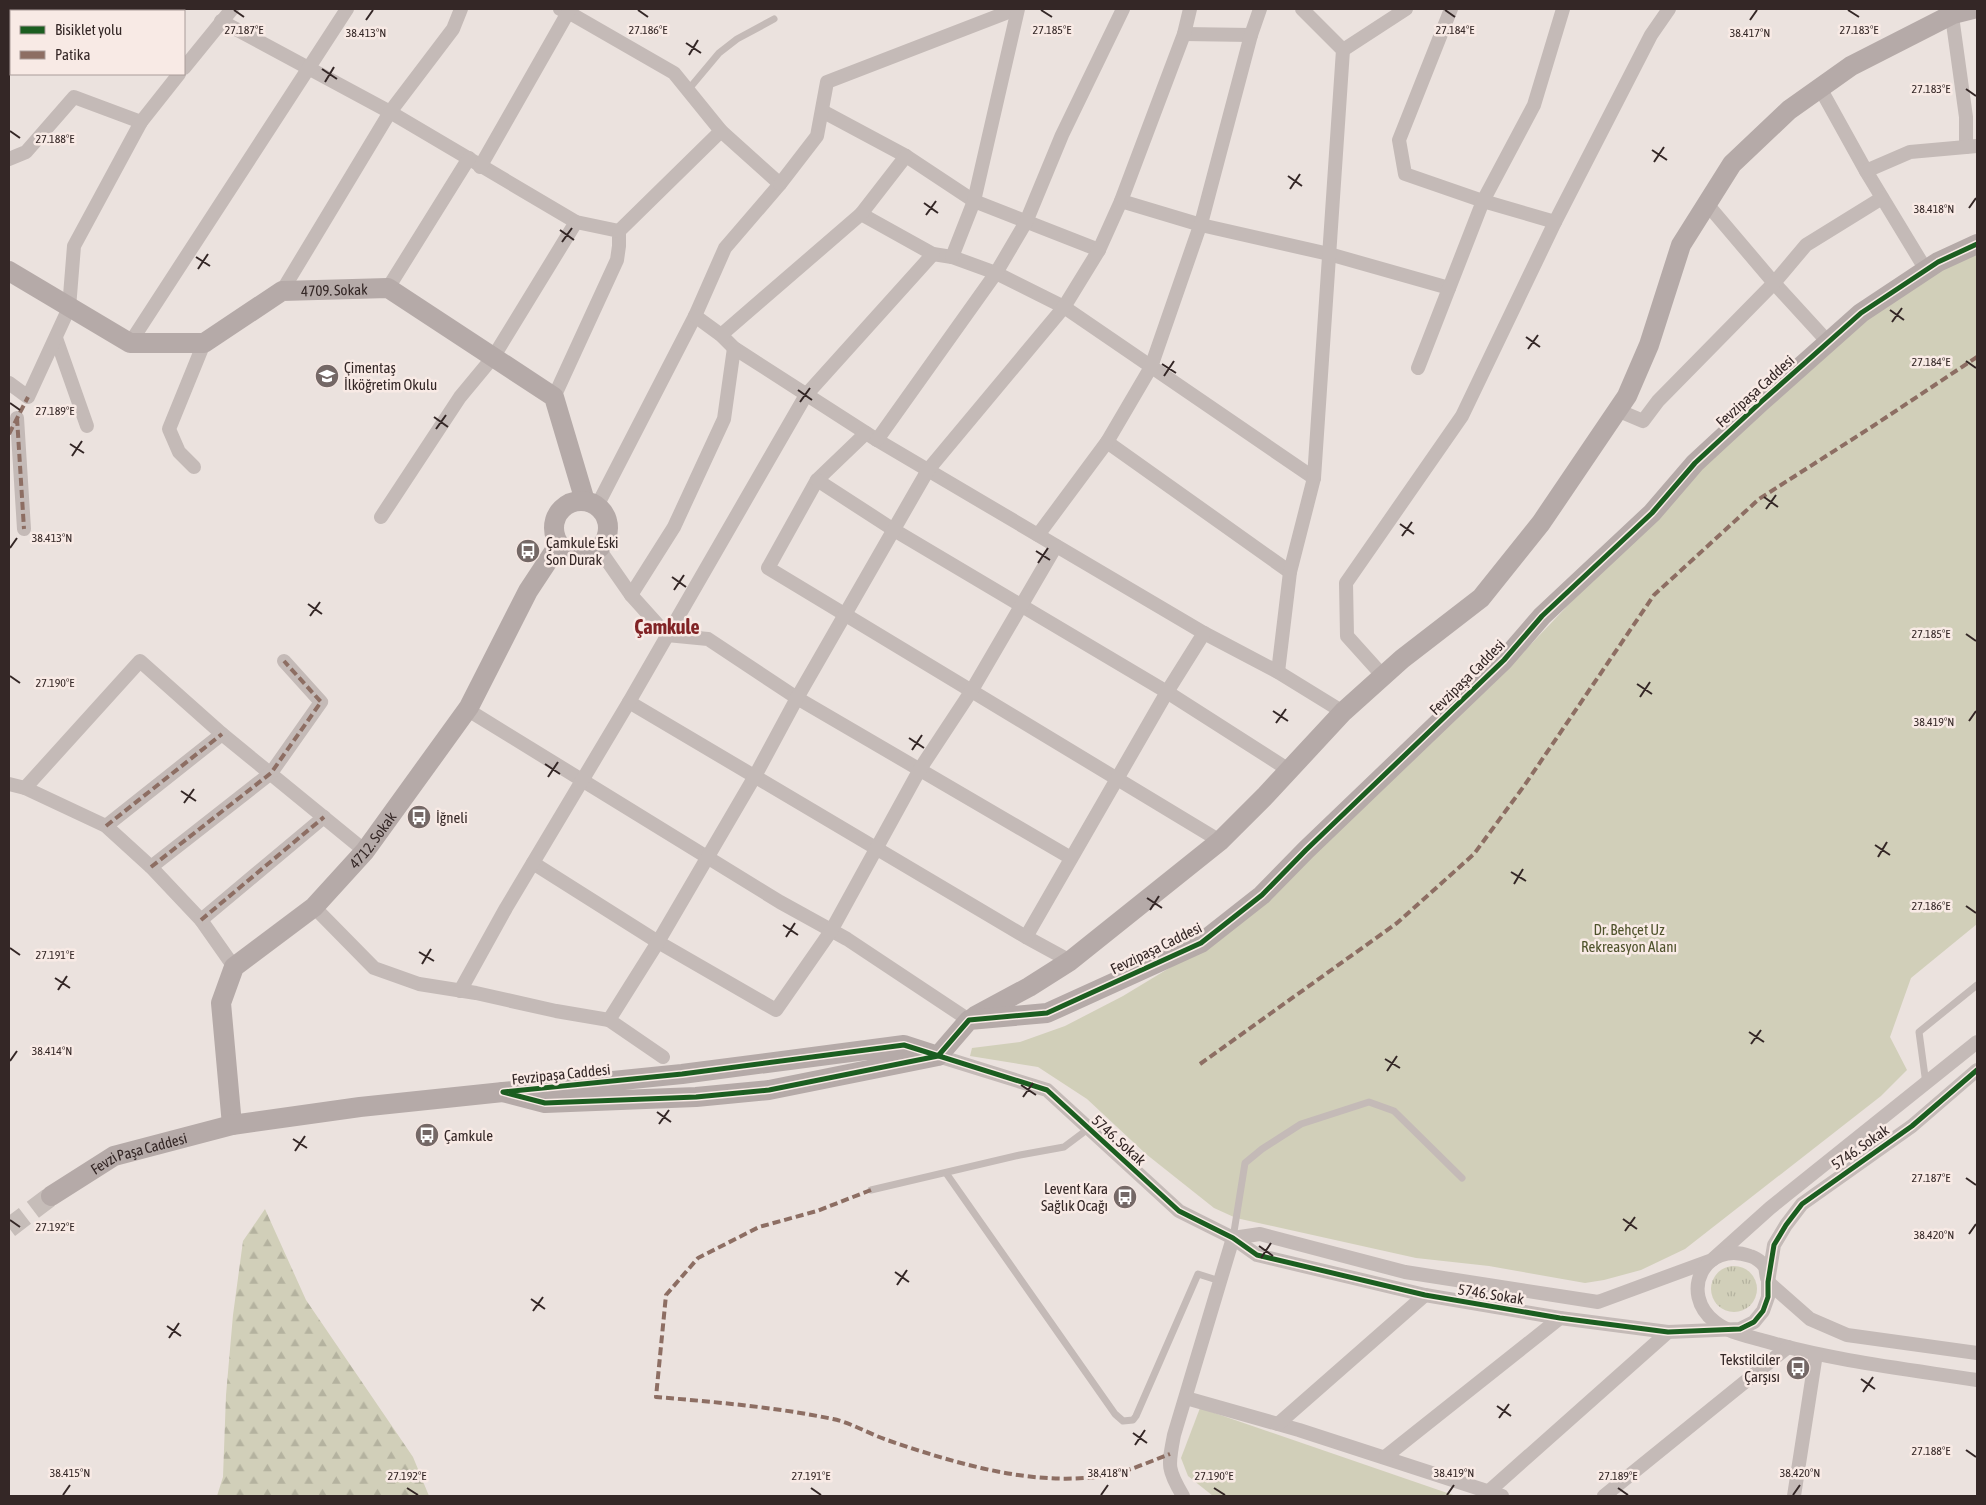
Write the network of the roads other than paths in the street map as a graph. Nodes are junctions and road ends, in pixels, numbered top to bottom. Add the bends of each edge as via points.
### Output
1 (232, 9) edge
2 (347, 9) edge
3 (461, 9) edge
4 (1017, 9) edge
5 (1123, 9) edge
6 (1190, 9) edge
7 (1260, 9) edge
8 (1302, 9) edge
9 (1406, 9) edge
10 (1451, 9) edge
11 (1563, 9) edge
12 (1670, 9) edge
13 (1974, 9) edge
14 (567, 10) edge
15 (1952, 12) edge
16 (774, 19) dead end
17 (221, 21) junction
18 (1184, 34) junction
19 (1251, 35) junction
20 (1343, 50) junction
21 (185, 67) edge
22 (308, 69) junction
23 (178, 75) edge
24 (1820, 88) junction
25 (688, 90) junction
26 (822, 111) junction
27 (390, 112) junction
28 (141, 122) junction
29 (721, 131) junction
30 (1972, 146) edge
31 (906, 156) junction
32 (9, 158) edge
33 (469, 158) junction
34 (480, 167) junction
35 (1866, 171) junction
36 (780, 184) junction
37 (1882, 198) junction
38 (1483, 200) junction
39 (974, 201) junction
40 (1121, 201) junction
41 (1707, 204) junction
42 (861, 214) junction
43 (576, 222) junction
44 (1026, 222) junction
45 (1555, 222) junction
46 (1201, 225) junction
47 (619, 231) junction
48 (1977, 244) edge
49 (1099, 250) junction
50 (933, 254) junction
51 (1329, 254) junction
52 (952, 257) junction
53 (9, 270) edge
54 (1926, 270) junction
55 (996, 273) junction
56 (1774, 283) junction
57 (388, 288) junction
58 (1449, 288) junction
59 (282, 292) junction
60 (1064, 307) junction
61 (69, 308) junction
62 (694, 316) junction
63 (721, 335) junction
64 (56, 338) junction
65 (1828, 342) junction
66 (130, 343) junction
67 (204, 343) junction
68 (734, 348) junction
69 (494, 356) junction
70 (1151, 367) junction
71 (1418, 368) dead end
72 (9, 383) edge
73 (806, 395) junction
74 (28, 397) junction
75 (554, 397) junction
76 (1617, 410) junction
77 (17, 418) junction
78 (87, 426) dead end
79 (9, 434) edge
80 (871, 436) junction
81 (1107, 442) junction
82 (194, 467) dead end
83 (928, 470) junction
84 (1314, 478) junction
85 (817, 480) junction
86 (591, 503) junction
87 (381, 517) dead end
88 (24, 529) dead end
89 (894, 530) junction
90 (1038, 535) junction
91 (559, 544) junction
92 (1056, 546) junction
93 (599, 549) junction
94 (1290, 572) junction
95 (631, 595) junction
96 (1021, 605) junction
97 (844, 615) junction
98 (1204, 633) junction
99 (667, 635) junction
100 (284, 661) dead end
101 (1278, 672) junction
102 (1383, 676) junction
103 (972, 690) junction
104 (1167, 692) junction
105 (797, 698) junction
106 (629, 702) junction
107 (468, 710) junction
108 (1342, 712) junction
109 (222, 734) junction
110 (920, 769) junction
111 (1289, 770) junction
112 (271, 773) junction
113 (755, 776) junction
114 (1117, 778) junction
115 (583, 781) junction
116 (9, 784) edge
117 (26, 788) junction
118 (324, 817) junction
119 (106, 826) junction
120 (1220, 841) junction
121 (876, 846) junction
122 (365, 851) junction
123 (707, 858) junction
124 (1071, 858) junction
125 (533, 863) junction
126 (151, 867) junction
127 (314, 907) junction
128 (201, 920) junction
129 (831, 930) junction
130 (1026, 937) junction
131 (658, 942) junction
132 (1070, 960) junction
133 (234, 967) junction
134 (1977, 985) edge
135 (460, 990) junction
136 (609, 1020) junction
137 (969, 1020) junction
138 (1977, 1042) edge
139 (663, 1056) dead end
140 (938, 1056) junction
141 (1977, 1070) edge
142 (1926, 1085) junction
143 (503, 1092) junction
144 (232, 1125) junction
145 (1088, 1129) junction
146 (946, 1172) junction
147 (1462, 1178) dead end
148 (871, 1190) dead end
149 (51, 1196) tunnel mouth
150 (1233, 1238) junction
151 (1712, 1260) junction
152 (1220, 1281) junction
153 (1768, 1282) junction
154 (1425, 1295) junction
155 (1560, 1318) junction
156 (1726, 1330) junction
157 (1668, 1332) junction
158 (1788, 1347) junction
159 (1977, 1353) edge
160 (1816, 1354) junction
161 (1977, 1380) edge
162 (1186, 1398) junction
163 (1278, 1424) junction
164 (1385, 1457) junction
165 (1488, 1492) junction
166 (1183, 1496) edge
167 (1502, 1496) edge
168 (1604, 1496) edge
169 (1794, 1496) edge

1 - 17 street
2 - 22 street
3 - 27 street via 453,29
4 - 26 street via 827,82
4 - 39 street
5 - 44 street via 1062,135
6 - 18 street
7 - 19 street
8 - 20 street
9 - 20 street
10 - 38 street via 1399,140 1405,174
11 - 38 street via 1534,105
12 - 45 street via 1651,35
13 - 15 street
14 - 25 street via 674,73
14 - 34 street
15 - 24 street via 1851,66
15 - 30 street
16 - 25 lane via 719,53
17 - 21 street
17 - 22 street
18 - 19 street
18 - 40 street
19 - 46 street
20 - 51 street
22 - 27 street
22 - 66 street
23 - 28 street
24 - 35 street
24 - 41 street via 1789,110 1732,164
25 - 29 street
26 - 31 street
26 - 36 street via 817,136
27 - 33 street
27 - 59 street
28 - 32 street via 74,97 26,152
28 - 61 street via 74,246
29 - 36 street
29 - 47 street
30 - 35 street via 1910,152
31 - 39 street
31 - 42 street
33 - 34 street
33 - 57 street
34 - 43 street
35 - 37 street
36 - 62 street via 725,248
37 - 54 street
37 - 56 street via 1806,245
38 - 45 street
38 - 58 street
39 - 44 street
39 - 52 street
40 - 46 street
40 - 49 street
41 - 56 street
41 - 76 street via 1681,245 1649,345 1627,396
42 - 50 street
42 - 63 street
43 - 47 street
43 - 69 street
44 - 49 street
44 - 55 street
45 - 102 street via 1462,416 1346,583 1347,636
46 - 51 street
46 - 70 street
47 - 75 street via 617,260
48 - 54 street, Fevzipaşa Caddesi
49 - 60 street
50 - 52 street
50 - 73 street
51 - 58 street
51 - 84 street
52 - 55 street
53 - 61 street
54 - 65 street, Fevzipaşa Caddesi via 1861,313
55 - 60 street
55 - 80 street
56 - 65 street
56 - 76 street via 1658,401 1643,421
57 - 59 street, 4709. Sokak
57 - 69 street, 4709. Sokak
58 - 71 street
59 - 67 street, 4709. Sokak
60 - 70 street
60 - 83 street
61 - 64 street
61 - 66 street
62 - 63 street
62 - 86 street
63 - 68 street
64 - 74 street
64 - 78 street
65 - 137 street, Fevzipaşa Caddesi via 1694,463 1652,513 1542,616 1504,660 1262,895 1201,944 1047,1013
66 - 67 street
67 - 82 street via 169,429 179,452
68 - 73 street
68 - 95 street via 724,419 674,527
69 - 75 street, 4709. Sokak
69 - 87 street via 460,397
70 - 81 street
70 - 84 street
72 - 74 street
73 - 80 street
73 - 99 street
74 - 77 street
75 - 86 street
76 - 102 street via 1541,523 1481,598
77 - 79 street
77 - 88 street
80 - 83 street
80 - 85 street
81 - 90 street
81 - 94 street
83 - 89 street
83 - 90 street
84 - 94 street
85 - 89 street
85 - 97 street via 768,568
86 - 91 street via 576,501 561,510 554,527
86 - 93 street via 603,511 609,526 605,542
89 - 96 street
89 - 97 street
90 - 92 street
91 - 93 street via 565,550 582,556
91 - 107 street, 4712. Sokak via 528,591
92 - 96 street
92 - 98 street
93 - 95 street
94 - 101 street
95 - 99 street
96 - 103 street
96 - 104 street
97 - 103 street
97 - 105 street
98 - 101 street
98 - 104 street
99 - 105 street via 708,639
99 - 106 street
100 - 112 street via 322,702
101 - 108 street
102 - 108 street
103 - 110 street
103 - 114 street
104 - 111 street
104 - 114 street
105 - 110 street
105 - 113 street
106 - 113 street
106 - 115 street
107 - 115 street
107 - 122 street, 4712. Sokak
108 - 111 street
109 - 112 street
109 - 117 street via 140,661
109 - 119 street
110 - 121 street
110 - 124 street
111 - 120 street
112 - 118 street
112 - 126 street
113 - 121 street
113 - 123 street
114 - 120 street
114 - 124 street
115 - 123 street
115 - 125 street
116 - 117 street
117 - 119 street
118 - 122 street
118 - 128 street
119 - 126 street
120 - 132 street
121 - 129 street
121 - 130 street
122 - 127 street, 4712. Sokak
123 - 129 street
123 - 131 street
124 - 130 street
125 - 131 street
125 - 135 street
126 - 128 street
127 - 133 street, 4712. Sokak
127 - 135 street via 374,968 419,984
128 - 133 street
129 - 131 street via 776,1010
129 - 137 street
130 - 132 street
131 - 136 street
132 - 137 street
133 - 144 street via 220,1003
134 - 142 lane via 1918,1032
135 - 136 street
136 - 139 street
137 - 140 street
138 - 142 street, 5746. Sokak
140 - 143 street, Fevzipaşa Caddesi via 904,1045 682,1074
140 - 143 street, Fevzipaşa Caddesi via 769,1090 696,1097 545,1103
140 - 145 street, 5746. Sokak via 1047,1090
141 - 153 street, 5746. Sokak via 1912,1126 1802,1204 1774,1245
142 - 151 street, 5746. Sokak via 1770,1208
143 - 144 street, Fevzipaşa Caddesi
144 - 149 street, Fevzi Paşa Caddesi via 114,1156
145 - 146 lane via 1064,1147
145 - 150 street, 5746. Sokak via 1179,1211
146 - 148 lane
146 - 152 lane via 1123,1421 1133,1420 1136,1416 1198,1274
147 - 150 lane via 1394,1111 1369,1102 1300,1124 1246,1163
150 - 151 street, 5746. Sokak via 1260,1234 1405,1272 1598,1302
150 - 152 street
150 - 154 street, 5746. Sokak via 1257,1255
151 - 153 street via 1725,1253 1740,1252 1754,1257 1765,1267
151 - 156 street via 1702,1270 1697,1284 1698,1299 1704,1312
152 - 162 street
153 - 156 street, 5746. Sokak via 1764,1311 1754,1322 1740,1329
153 - 159 street via 1810,1319 1847,1335
154 - 155 street, 5746. Sokak
154 - 163 street
155 - 157 street, 5746. Sokak
155 - 164 street
156 - 157 street, 5746. Sokak
156 - 158 street, 5746. Sokak
157 - 165 street
158 - 160 street, 5746. Sokak
158 - 168 street
160 - 161 street, 5746. Sokak
160 - 169 street
162 - 163 street
162 - 166 street via 1170,1454 1170,1471
163 - 164 street
164 - 165 street
165 - 167 street

